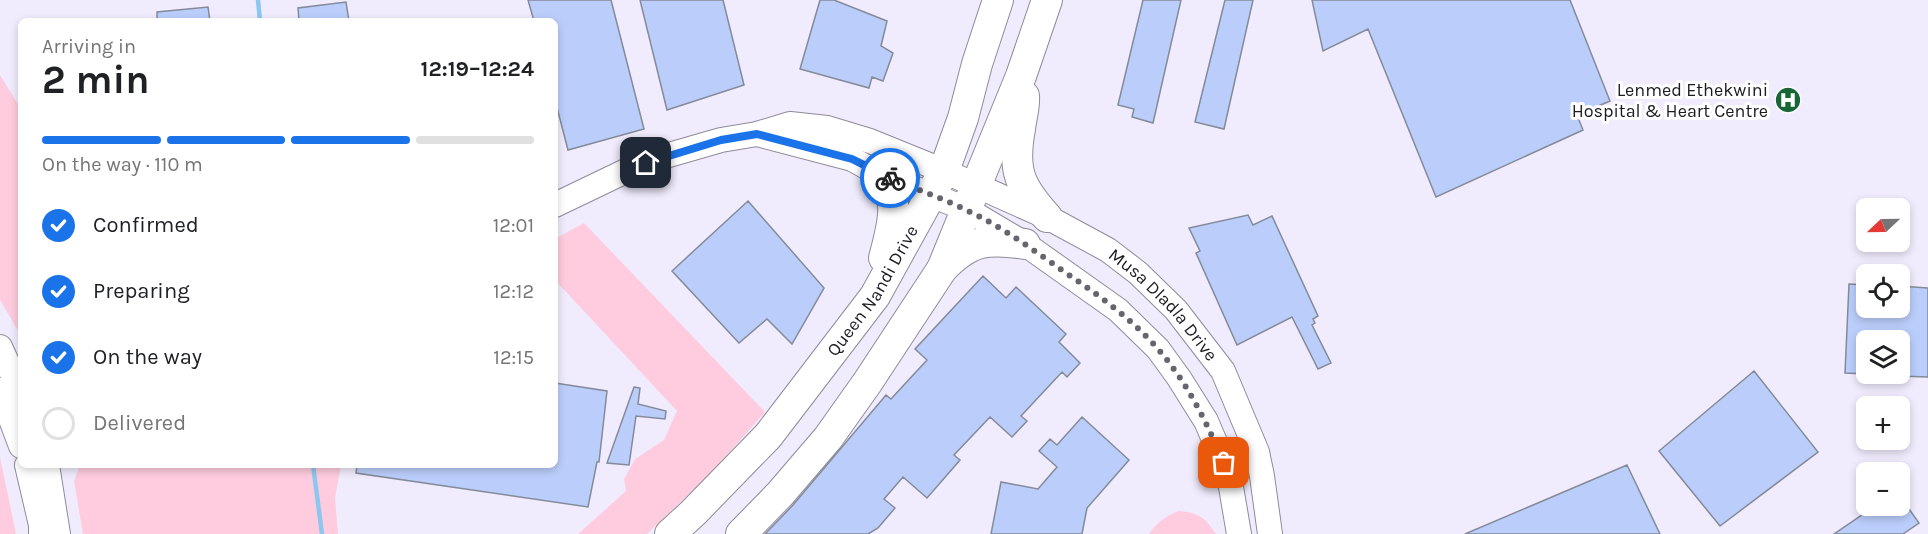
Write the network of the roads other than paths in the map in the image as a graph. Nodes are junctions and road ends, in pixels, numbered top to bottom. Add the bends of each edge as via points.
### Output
1 (999, 0) edge
2 (1047, 0) edge
3 (1022, 76) junction
4 (757, 134) junction
5 (879, 174) junction
6 (937, 183) junction
7 (971, 197) junction
8 (558, 204) edge
9 (1047, 217) junction
10 (1025, 244) junction
11 (942, 269) junction
12 (875, 296) junction
13 (0, 347) edge
14 (18, 386) edge
15 (0, 390) edge
16 (18, 438) edge
17 (28, 468) edge
18 (47, 468) edge
19 (41, 534) edge
20 (58, 534) edge
21 (670, 534) edge
22 (741, 534) edge
23 (1239, 534) edge
24 (1270, 534) edge

1 - 6 main road, Queen Nandi Drive via 963,118
2 - 3 main road
3 - 7 main road
3 - 9 main road via 1025,100 1017,149 1018,174 1029,197
4 - 5 street via 852,159
4 - 6 street via 790,124 827,128 870,141
4 - 8 street via 662,157
5 - 6 street
5 - 12 main road via 889,185 893,219
6 - 7 street, Musa Dladla Drive
6 - 12 main road, Queen Nandi Drive
7 - 9 street, Musa Dladla Drive
7 - 10 street, Musa Dladla Drive
7 - 11 main road
9 - 24 street, Musa Dladla Drive via 1108,250 1138,273 1176,310 1222,371 1257,452
10 - 11 main road via 1000,240 980,243 956,255
10 - 23 street, Musa Dladla Drive via 1118,310 1158,349 1206,421 1224,463
11 - 22 main road via 828,438
12 - 21 main road, Queen Nandi Drive via 768,436
13 - 14 street
15 - 16 street
17 - 19 street
18 - 20 street

